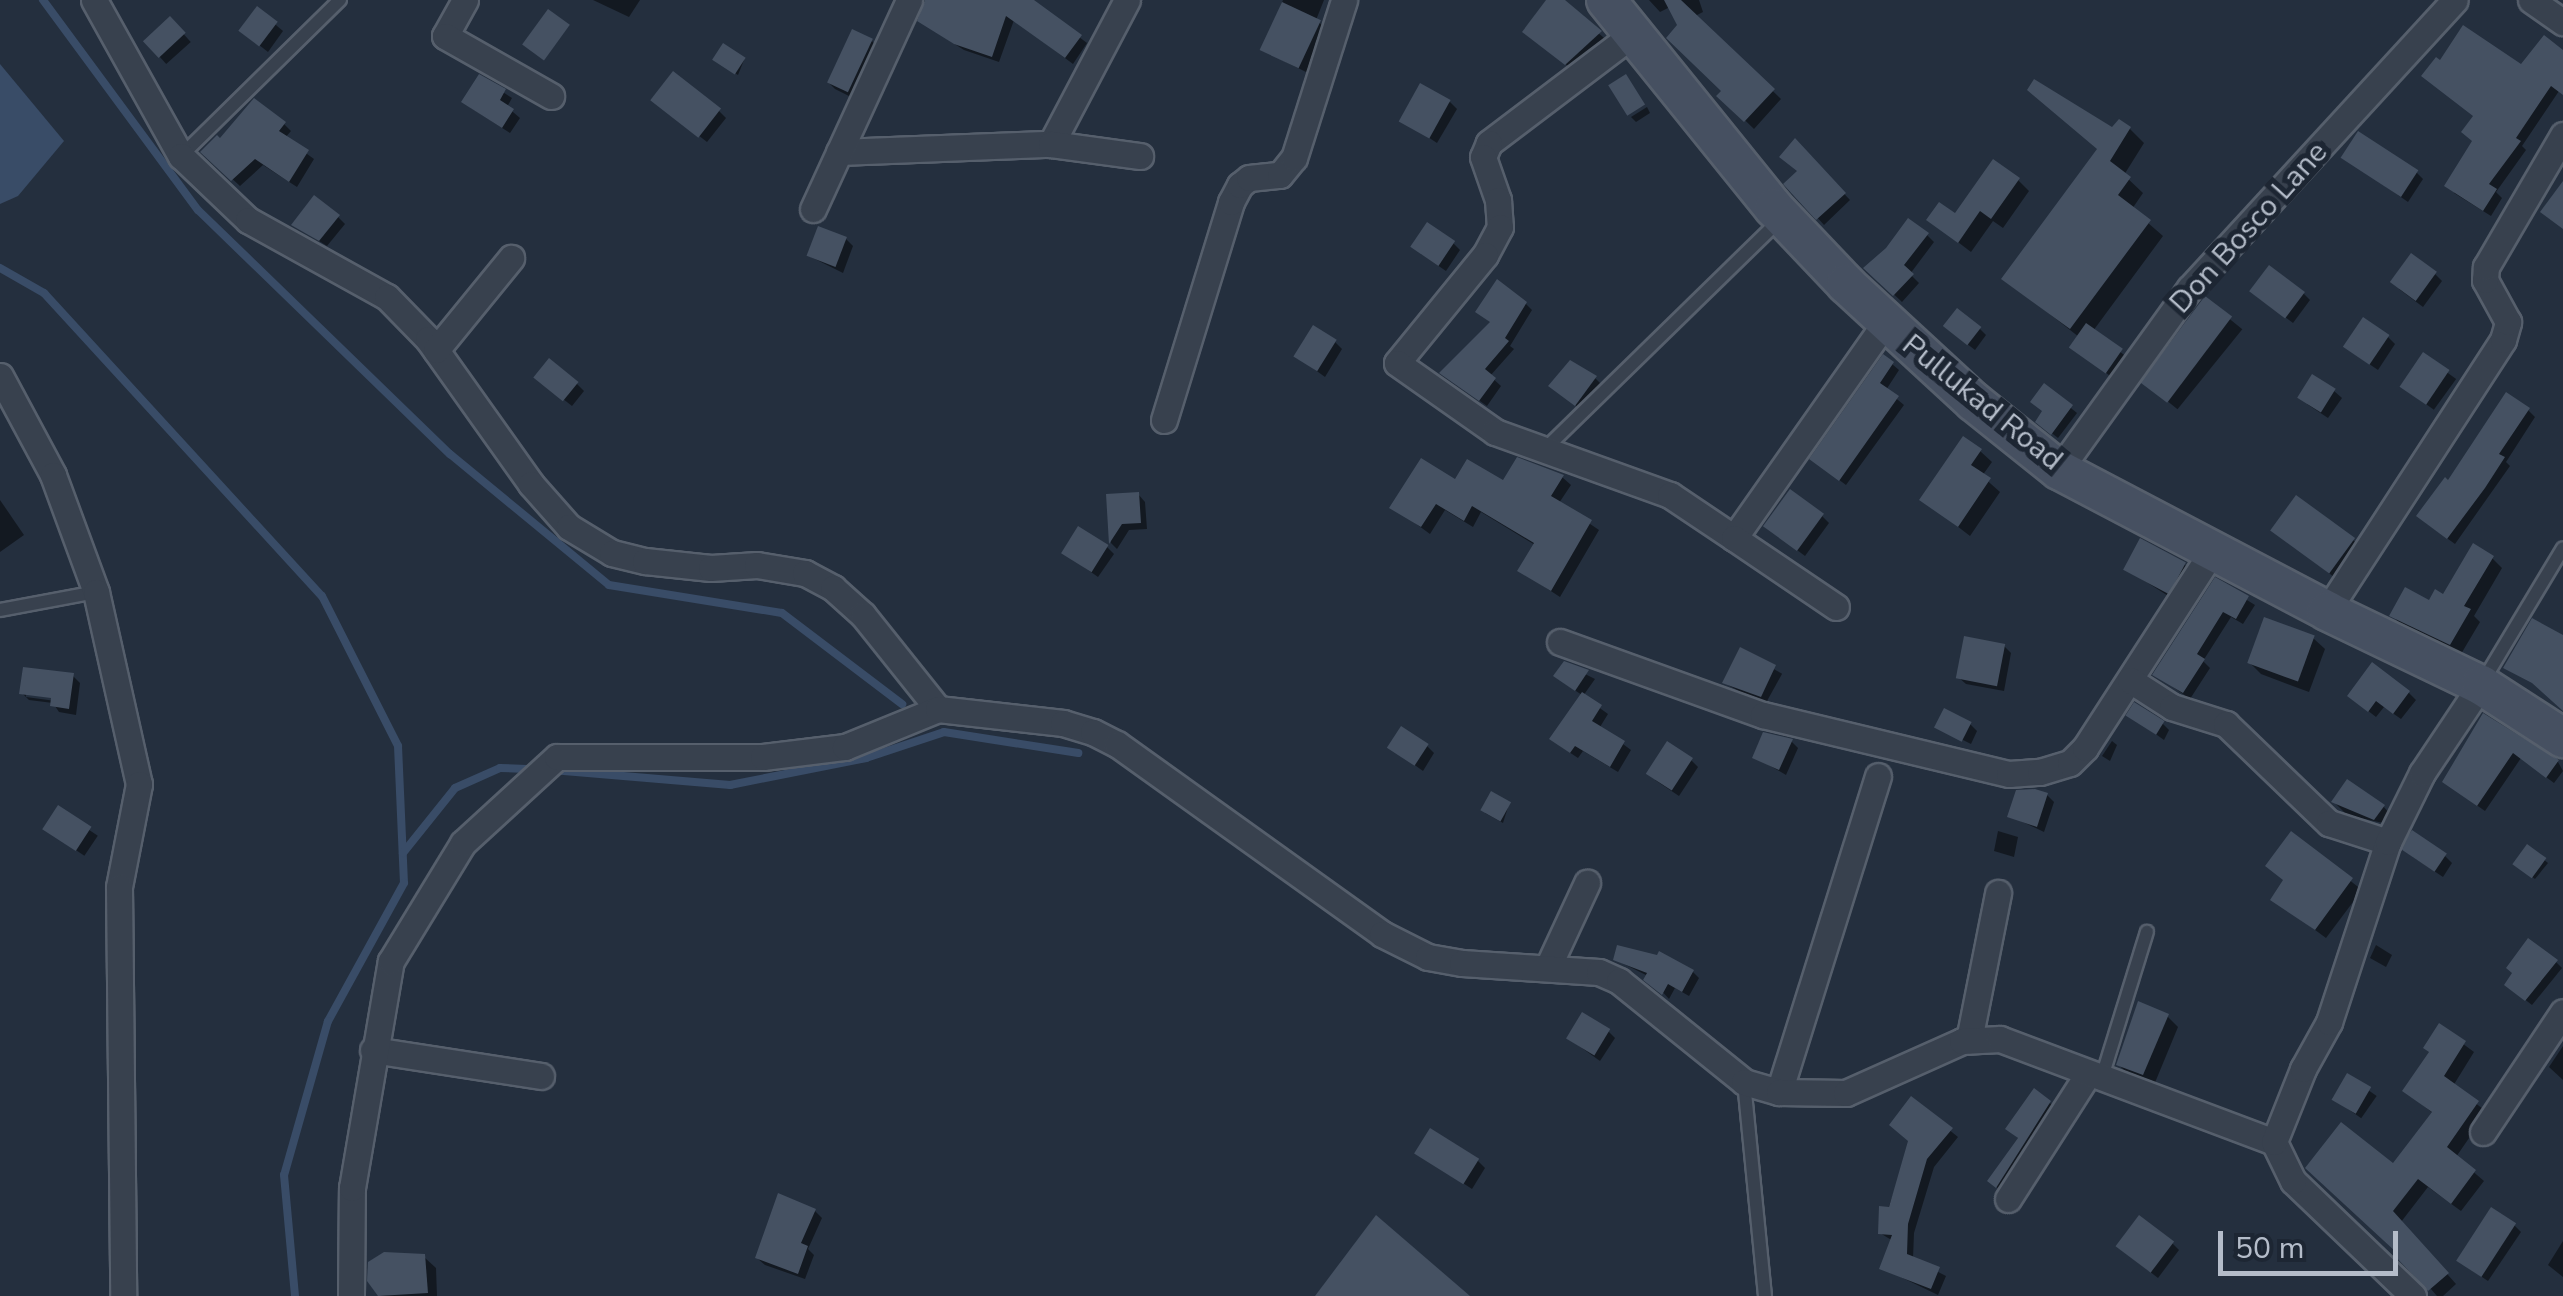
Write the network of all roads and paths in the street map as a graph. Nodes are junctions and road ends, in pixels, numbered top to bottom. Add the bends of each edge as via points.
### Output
1 (94, 0) edge
2 (340, 0) edge
3 (466, 0) edge
4 (909, 0) edge
5 (1126, 0) edge
6 (1344, 0) edge
7 (1606, 0) edge
8 (2455, 0) edge
9 (2532, 0) edge
10 (2563, 22) edge
11 (1633, 34) junction
12 (551, 96) dead end
13 (2563, 136) edge
14 (1052, 144) junction
15 (839, 152) junction
16 (181, 156) junction
17 (1140, 156) dead end
18 (812, 210) dead end
19 (1783, 217) junction
20 (512, 258) dead end
21 (1885, 323) junction
22 (436, 350) junction
23 (0, 376) edge
24 (1164, 420) dead end
25 (1544, 450) junction
26 (2060, 470) junction
27 (1734, 538) junction
28 (2563, 548) edge
29 (2213, 550) junction
30 (96, 592) junction
31 (1836, 607) dead end
32 (0, 610) edge
33 (2328, 611) junction
34 (1560, 642) dead end
35 (2130, 680) junction
36 (2481, 684) junction
37 (938, 709) junction
38 (2563, 738) edge
39 (1878, 776) dead end
40 (2388, 842) junction
41 (1586, 883) dead end
42 (1998, 893) dead end
43 (2147, 932) dead end
44 (1548, 968) junction
45 (2563, 1012) edge
46 (1969, 1040) junction
47 (373, 1050) junction
48 (540, 1076) dead end
49 (2095, 1076) junction
50 (1744, 1082) junction
51 (1779, 1092) junction
52 (2483, 1132) dead end
53 (2274, 1142) junction
54 (2008, 1199) dead end
55 (123, 1296) edge
56 (351, 1296) edge
57 (1764, 1296) edge
58 (2413, 1296) edge

1 - 16 street
2 - 16 lane
3 - 12 street via 444,36
4 - 15 street
5 - 14 street
6 - 24 street via 1294,158 1280,176 1249,178 1231,202
7 - 11 street, Pullukad Road
8 - 26 street, Don Bosco Lane via 2190,288
9 - 10 street
11 - 19 street, Pullukad Road
11 - 25 street via 1490,143 1483,157 1500,227 1397,363 1495,432
13 - 33 street via 2486,268 2485,280 2508,322 2503,340
14 - 15 street
14 - 17 street
15 - 18 street
16 - 22 street via 248,220 387,297
19 - 21 street, Pullukad Road
19 - 25 lane
20 - 22 street
21 - 26 street, Pullukad Road
21 - 27 street
22 - 37 street via 550,509 587,541 645,561 805,572 863,614
23 - 30 street via 53,475
25 - 27 street via 1670,496
26 - 29 street, Pullukad Road
27 - 31 street
28 - 36 lane
29 - 33 street, Pullukad Road
29 - 35 street
30 - 32 lane
30 - 55 street via 139,784 119,886
33 - 36 street, Pullukad Road
34 - 35 street via 1763,714 2009,774 2070,763
35 - 40 street via 2172,707 2226,724 2329,823
36 - 38 street, Pullukad Road
36 - 40 street via 2422,773
37 - 44 street via 1093,732 1382,934 1428,957 1462,964
37 - 47 street via 845,747 779,756 557,757 463,843 391,961
39 - 51 street
40 - 53 street via 2329,1022
41 - 44 street
42 - 46 street
43 - 49 lane
44 - 50 street via 1599,972 1619,982
45 - 52 street
46 - 49 street via 2000,1039
46 - 51 street via 1846,1094
47 - 48 street
47 - 56 street via 352,1188
49 - 53 street
49 - 54 street
50 - 51 street
50 - 57 lane
53 - 58 street via 2293,1181

